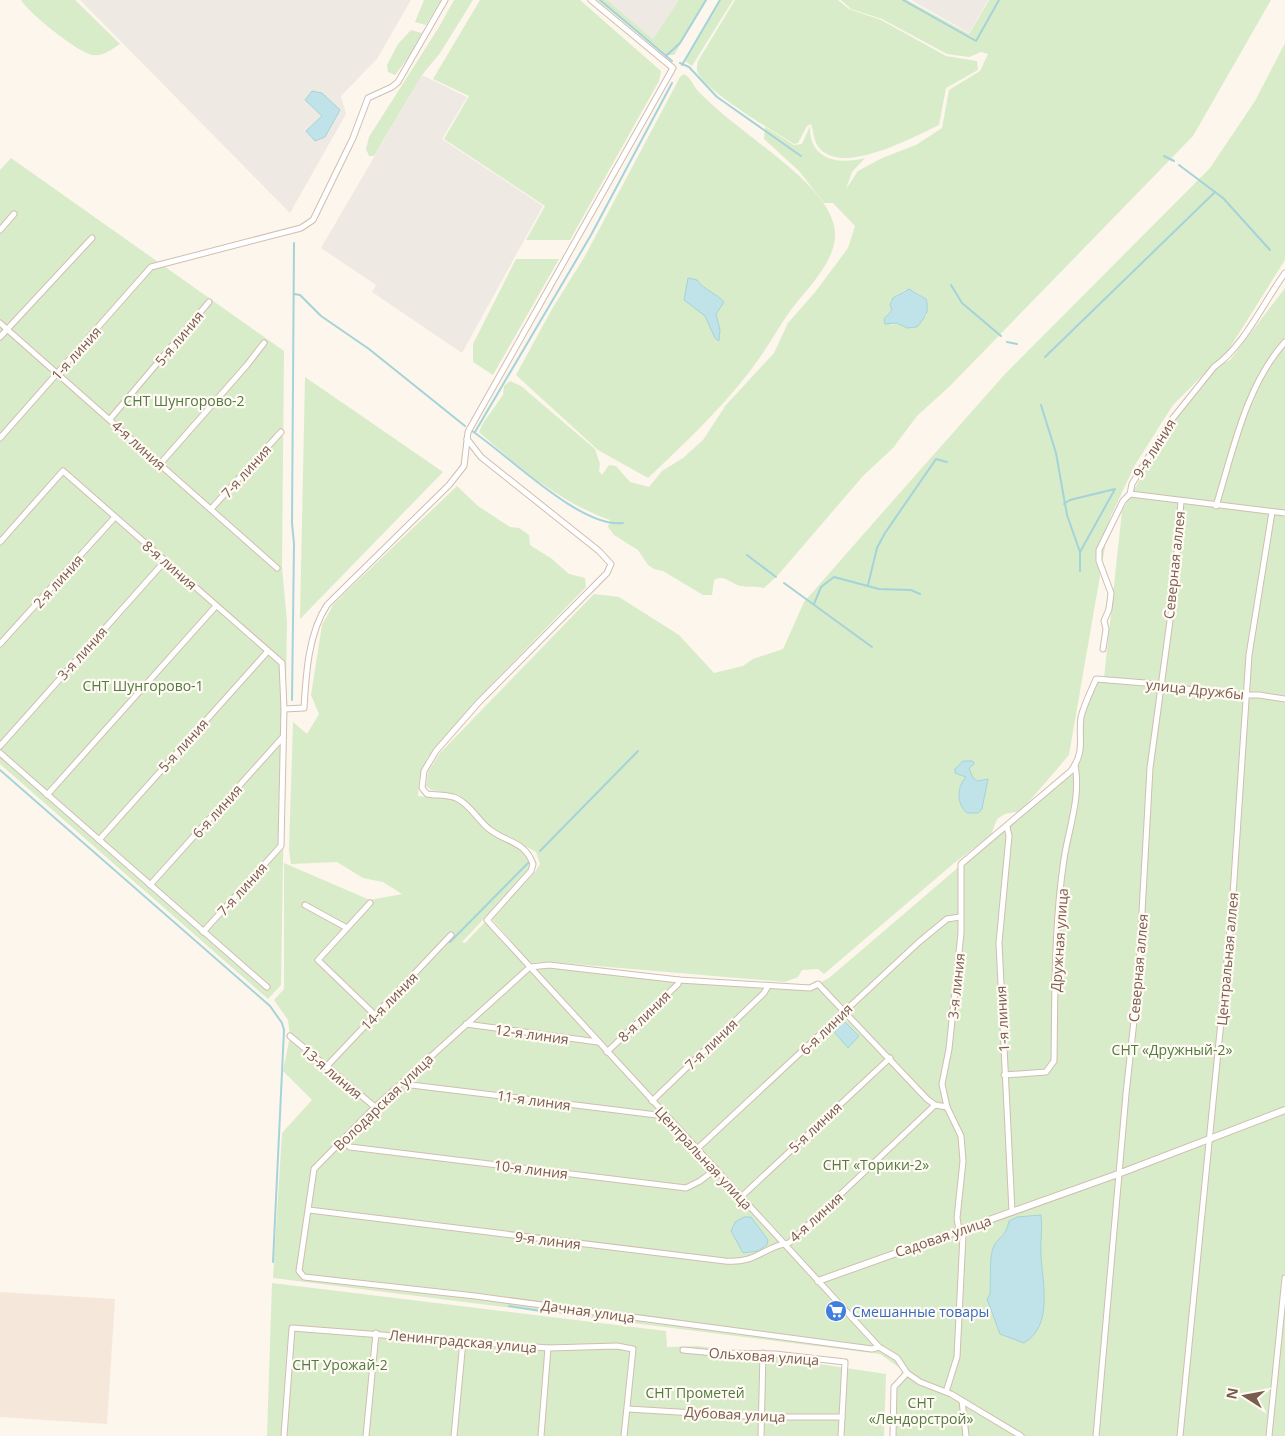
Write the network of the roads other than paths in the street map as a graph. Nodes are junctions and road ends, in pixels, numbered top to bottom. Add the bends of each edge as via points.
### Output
1 (445, 0) edge
2 (591, 0) edge
3 (14, 214) dead end
4 (0, 230) edge
5 (92, 238) dead end
6 (1285, 273) edge
7 (209, 302) dead end
8 (0, 323) edge
9 (7, 330) junction
10 (0, 337) edge
11 (1285, 342) edge
12 (264, 343) dead end
13 (58, 372) junction
14 (110, 419) junction
15 (281, 432) dead end
16 (0, 438) edge
17 (467, 439) junction
18 (160, 464) junction
19 (1130, 494) junction
20 (1181, 501) junction
21 (1216, 506) junction
22 (211, 509) junction
23 (1272, 512) junction
24 (1285, 513) edge
25 (115, 517) junction
26 (0, 542) edge
27 (165, 561) junction
28 (277, 568) dead end
29 (216, 606) junction
30 (0, 644) edge
31 (1103, 649) dead end
32 (268, 651) junction
33 (1161, 686) junction
34 (1246, 695) junction
35 (1285, 699) edge
36 (284, 709) junction
37 (283, 737) junction
38 (0, 746) edge
39 (0, 753) edge
40 (1075, 765) junction
41 (47, 794) junction
42 (1007, 827) junction
43 (99, 840) junction
44 (150, 885) junction
45 (370, 903) dead end
46 (305, 906) dead end
47 (960, 917) junction
48 (347, 928) junction
49 (203, 932) junction
50 (451, 935) dead end
51 (530, 967) junction
52 (679, 980) junction
53 (768, 986) junction
54 (267, 987) dead end
55 (844, 1012) junction
56 (375, 1015) junction
57 (466, 1024) junction
58 (290, 1036) dead end
59 (598, 1042) junction
60 (607, 1052) junction
61 (890, 1058) junction
62 (326, 1066) junction
63 (1004, 1075) junction
64 (404, 1082) junction
65 (652, 1101) junction
66 (935, 1105) junction
67 (375, 1107) junction
68 (947, 1107) junction
69 (1285, 1110) edge
70 (665, 1116) junction
71 (1210, 1138) junction
72 (343, 1141) junction
73 (697, 1149) junction
74 (716, 1169) junction
75 (1118, 1174) junction
76 (741, 1197) junction
77 (308, 1210) junction
78 (1012, 1212) junction
79 (959, 1230) junction
80 (784, 1244) junction
81 (299, 1271) joint
82 (1285, 1278) edge
83 (818, 1280) junction
84 (376, 1333) junction
85 (463, 1341) junction
86 (879, 1347) junction
87 (548, 1348) junction
88 (683, 1350) dead end
89 (763, 1353) junction
90 (908, 1373) junction
91 (946, 1392) junction
92 (962, 1401) junction
93 (628, 1409) junction
94 (761, 1417) junction
95 (842, 1417) junction
96 (1014, 1433) edge
97 (284, 1436) edge
98 (366, 1436) edge
99 (454, 1436) edge
100 (541, 1436) edge
101 (624, 1436) edge
102 (761, 1436) edge
103 (841, 1436) edge
104 (893, 1436) edge
105 (966, 1436) edge
106 (1022, 1436) edge
107 (1096, 1436) edge
108 (1180, 1436) edge
109 (1269, 1436) edge

1 - 13 street, 1-я линия via 398,82 368,98 341,165 307,225 151,267
2 - 17 street via 673,68 473,423
3 - 4 street
5 - 9 street
6 - 19 street, 9-я линия via 1246,332 1169,423 1132,484
7 - 14 street, 5-я линия
8 - 9 street, 4-я линия
9 - 10 street
9 - 13 street, 4-я линия
11 - 21 street via 1272,356 1252,395
12 - 18 street
13 - 14 street, 4-я линия
13 - 16 street, 1-я линия
14 - 18 street, 4-я линия
15 - 22 street, 7-я линия
17 - 36 street via 464,466 458,476 326,604 316,626 304,708
17 - 51 street, Центральная улица via 481,457 599,550 611,564 608,573 479,702 429,761 422,780 422,788 427,794 458,799 487,828 525,848 530,854 531,871 487,920
18 - 22 street, 4-я линия
19 - 20 street
19 - 31 street, 9-я линия via 1123,501 1100,550 1099,561 1111,593 1104,621
20 - 21 street
20 - 33 street, Северная аллея via 1174,591
21 - 23 street
22 - 28 street, 4-я линия
23 - 24 street
23 - 34 street, Центральная аллея via 1256,606
25 - 26 street, 8-я линия via 63,472
25 - 27 street, 8-я линия
25 - 30 street, 2-я линия
27 - 29 street, 8-я линия
27 - 38 street, 3-я линия
29 - 32 street, 8-я линия
29 - 41 street
32 - 36 street, 8-я линия via 284,667
32 - 43 street, 5-я линия
33 - 34 street, улица Дружбы
33 - 40 street, улица Дружбы via 1096,679 1082,717 1082,736
33 - 75 street, Северная аллея via 1150,768 1139,975
34 - 35 street, улица Дружбы
34 - 71 street, Центральная аллея via 1232,910
36 - 37 street
37 - 44 street, 6-я линия
37 - 49 street, 7-я линия via 281,846
39 - 41 street
40 - 42 street
40 - 63 street, Дружная улица via 1078,780 1064,859 1055,965 1054,1060 1046,1072
41 - 43 street
42 - 47 street, 3-я линия via 961,864
42 - 63 street, 1-я линия via 1009,836 999,943
43 - 44 street
44 - 49 street
45 - 48 street
46 - 48 street
47 - 55 street, 6-я линия via 947,919
47 - 68 street, 3-я линия via 956,995 942,1084
48 - 56 street via 318,960
49 - 54 street
50 - 56 street, 14-я линия
51 - 52 street via 549,965
51 - 57 street, Володарская улица
51 - 59 street, Центральная улица
52 - 53 street
52 - 60 street, 8-я линия
53 - 55 street via 810,988 818,984
53 - 65 street, 7-я линия
55 - 61 street
55 - 73 street, 6-я линия
56 - 62 street, 14-я линия
57 - 59 street, 12-я линия
57 - 64 street, Володарская улица
58 - 62 street, 13-я линия
59 - 60 street, Центральная улица
60 - 65 street, Центральная улица
61 - 66 street
61 - 76 street, 5-я линия
62 - 67 street, 13-я линия
63 - 78 street, 1-я линия
64 - 67 street, Володарская улица
64 - 70 street, 11-я линия
65 - 70 street, Центральная улица
66 - 68 street
66 - 80 street, 4-я линия via 789,1243
67 - 72 street, Володарская улица
68 - 79 street via 961,1136 963,1161 957,1218
69 - 71 street, Садовая улица
70 - 73 street, Центральная улица
71 - 75 street, Садовая улица
71 - 108 street, Центральная аллея
72 - 74 street, 10-я линия via 350,1147 686,1188
72 - 77 street, Володарская улица via 314,1169
73 - 74 street, Центральная улица
74 - 76 street, Центральная улица
75 - 78 street, Садовая улица
75 - 107 street, Северная аллея
76 - 80 street, Центральная улица
77 - 80 street, 9-я линия via 736,1262 754,1258
77 - 81 street, Володарская улица
78 - 79 street, Садовая улица
79 - 83 street, Садовая улица
79 - 91 street via 963,1235 957,1357
80 - 83 street, Центральная улица
81 - 86 street, Дачная улица via 304,1277 872,1349
82 - 109 street
83 - 86 street, Центральная улица
84 - 85 street, Ленинградская улица
84 - 97 street, Ленинградская улица via 292,1328
84 - 98 street
85 - 87 street, Ленинградская улица
85 - 99 street
86 - 90 street, Центральная улица via 897,1358
87 - 93 street, Ленинградская улица via 617,1346 633,1349
87 - 100 street
88 - 89 street, Ольховая улица
89 - 94 street
89 - 95 street, Ольховая улица via 845,1362
90 - 91 street, Центральная улица via 920,1382
90 - 104 street via 894,1387
91 - 92 street, Центральная улица
92 - 96 street, Центральная улица
92 - 105 street
93 - 94 street, Дубовая улица
93 - 101 street
94 - 95 street, Дубовая улица
94 - 102 street
95 - 103 street
96 - 106 street, Центральная улица

